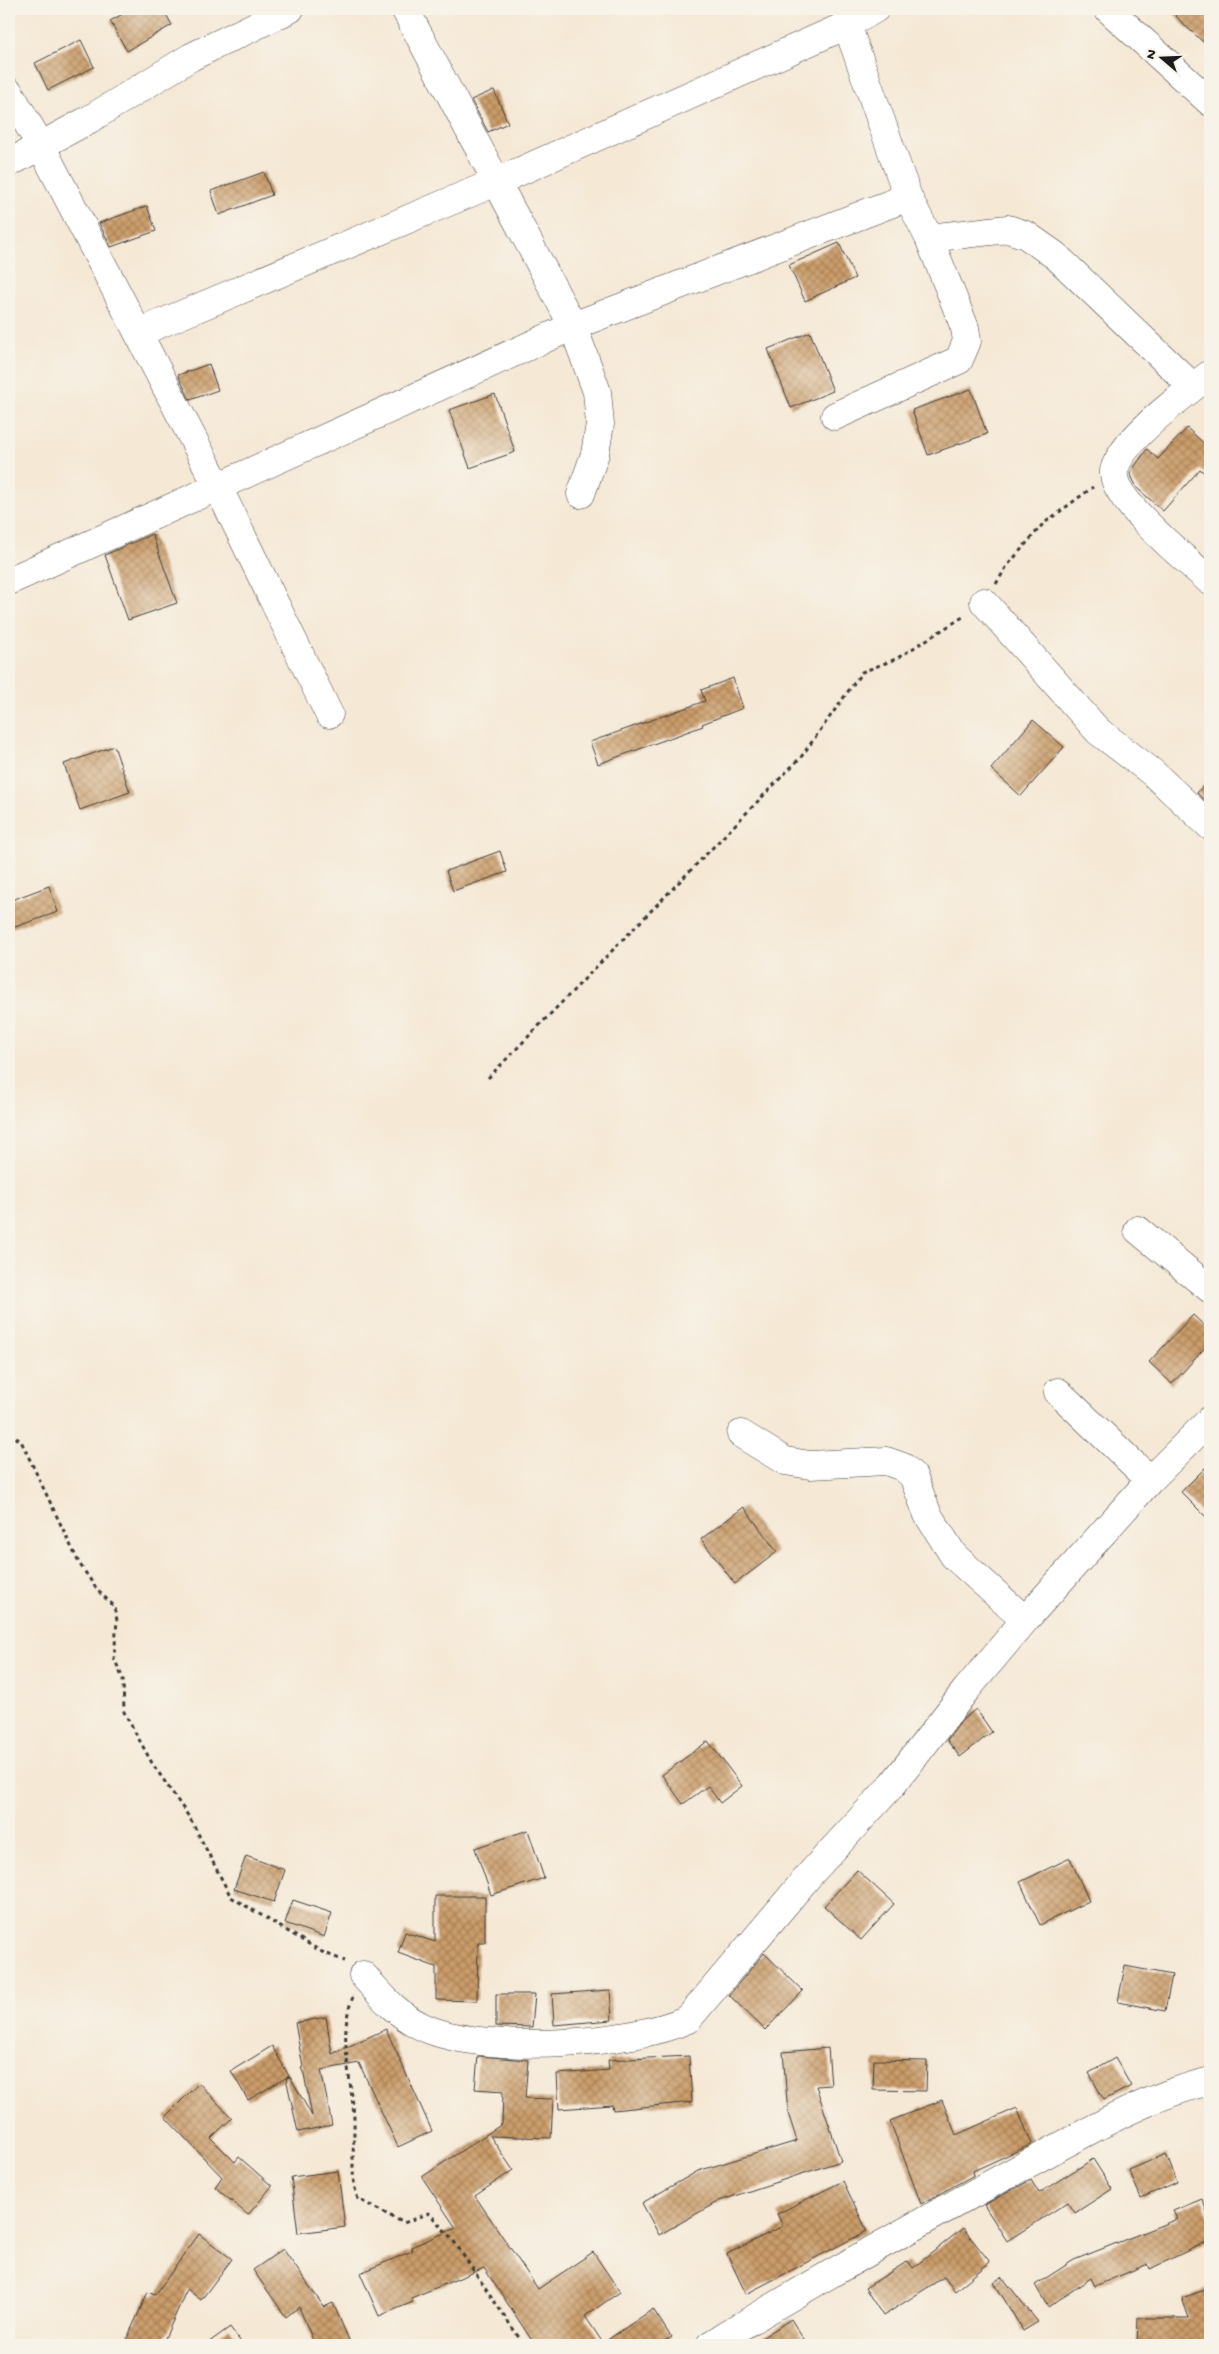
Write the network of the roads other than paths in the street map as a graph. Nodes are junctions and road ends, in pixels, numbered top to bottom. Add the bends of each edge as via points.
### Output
1 (290, 9) edge
2 (405, 9) edge
3 (875, 9) edge
4 (1108, 9) edge
5 (847, 25) junction
6 (9, 92) edge
7 (1210, 100) edge
8 (41, 146) junction
9 (9, 163) edge
10 (496, 182) junction
11 (908, 197) junction
12 (930, 238) junction
13 (573, 326) junction
14 (138, 333) junction
15 (1202, 380) edge
16 (835, 416) dead end
17 (218, 487) junction
18 (581, 494) dead end
19 (9, 581) edge
20 (1210, 581) edge
21 (984, 602) road end
22 (329, 714) dead end
23 (1210, 826) edge
24 (1138, 1230) dead end
25 (1210, 1289) edge
26 (1058, 1392) dead end
27 (1210, 1420) edge
28 (741, 1434) dead end
29 (1150, 1480) junction
30 (1026, 1620) junction
31 (363, 1974) road end
32 (1210, 2081) edge
33 (710, 2345) edge

1 - 8 street via 191,57
2 - 10 street
3 - 5 street
4 - 7 street
5 - 10 street
5 - 11 street
6 - 8 street
8 - 9 street
8 - 14 street
10 - 13 street
10 - 14 street
11 - 12 street
11 - 13 street
12 - 15 street via 1008,228 1026,235 1056,256
12 - 16 street via 965,328 967,341 959,360
13 - 17 street
13 - 18 street via 598,392 600,424 595,454
14 - 17 street
15 - 20 street via 1135,438 1121,454 1114,472 1118,489 1135,511
17 - 19 street
17 - 22 street
21 - 23 street via 1098,731 1153,773
24 - 25 street
26 - 29 street
27 - 29 street
28 - 30 street via 785,1461 810,1465 886,1461 902,1467 913,1476 928,1515 954,1556
29 - 30 street
30 - 31 street via 892,1784 812,1872 688,2020 623,2037 536,2045 471,2040 430,2030 398,2012
32 - 33 street via 1179,2089 1131,2109 945,2209

